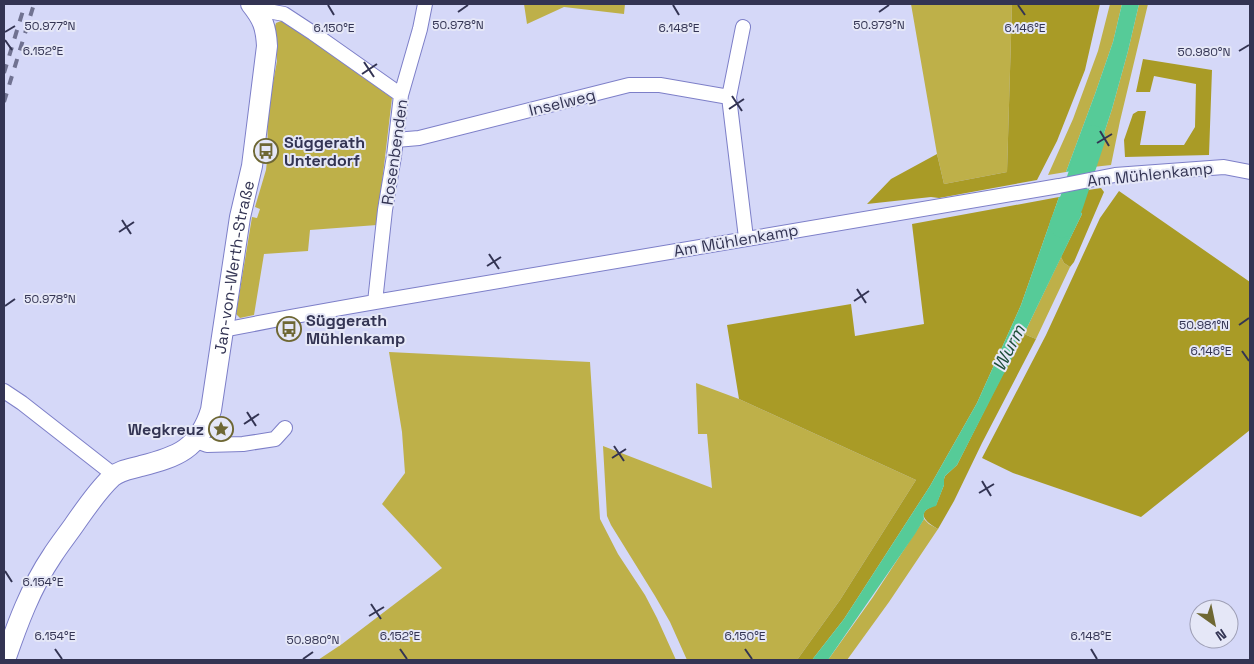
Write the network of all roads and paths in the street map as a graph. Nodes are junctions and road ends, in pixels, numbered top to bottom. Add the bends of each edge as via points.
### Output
1 (425, 4) edge
2 (255, 9) edge
3 (743, 27) dead end
4 (401, 95) junction
5 (729, 97) junction
6 (396, 140) junction
7 (1250, 172) edge
8 (746, 238) junction
9 (375, 302) junction
10 (223, 330) junction
11 (4, 391) edge
12 (284, 428) dead end
13 (196, 441) junction
14 (114, 475) junction
15 (5, 660) edge

1 - 4 street, Rosenbenden
2 - 4 street via 284,14
2 - 10 main road, Jan-von-Werth-Straße via 266,30 267,46 252,166 240,217
3 - 5 street
4 - 6 street, Rosenbenden
5 - 6 street, Inselweg via 660,85 629,85 419,138
5 - 8 street
6 - 9 street, Rosenbenden
7 - 8 street, Am Mühlenkamp via 1224,167 1115,175
8 - 9 street, Am Mühlenkamp
9 - 10 street, Am Mühlenkamp
10 - 13 main road, Jan-von-Werth-Straße via 211,410
11 - 14 street
12 - 13 street via 276,439 243,444 207,445
13 - 14 main road, Jan-von-Werth-Straße via 178,454
14 - 15 main road, Jan-von-Werth-Straße via 93,497 52,556 34,588

